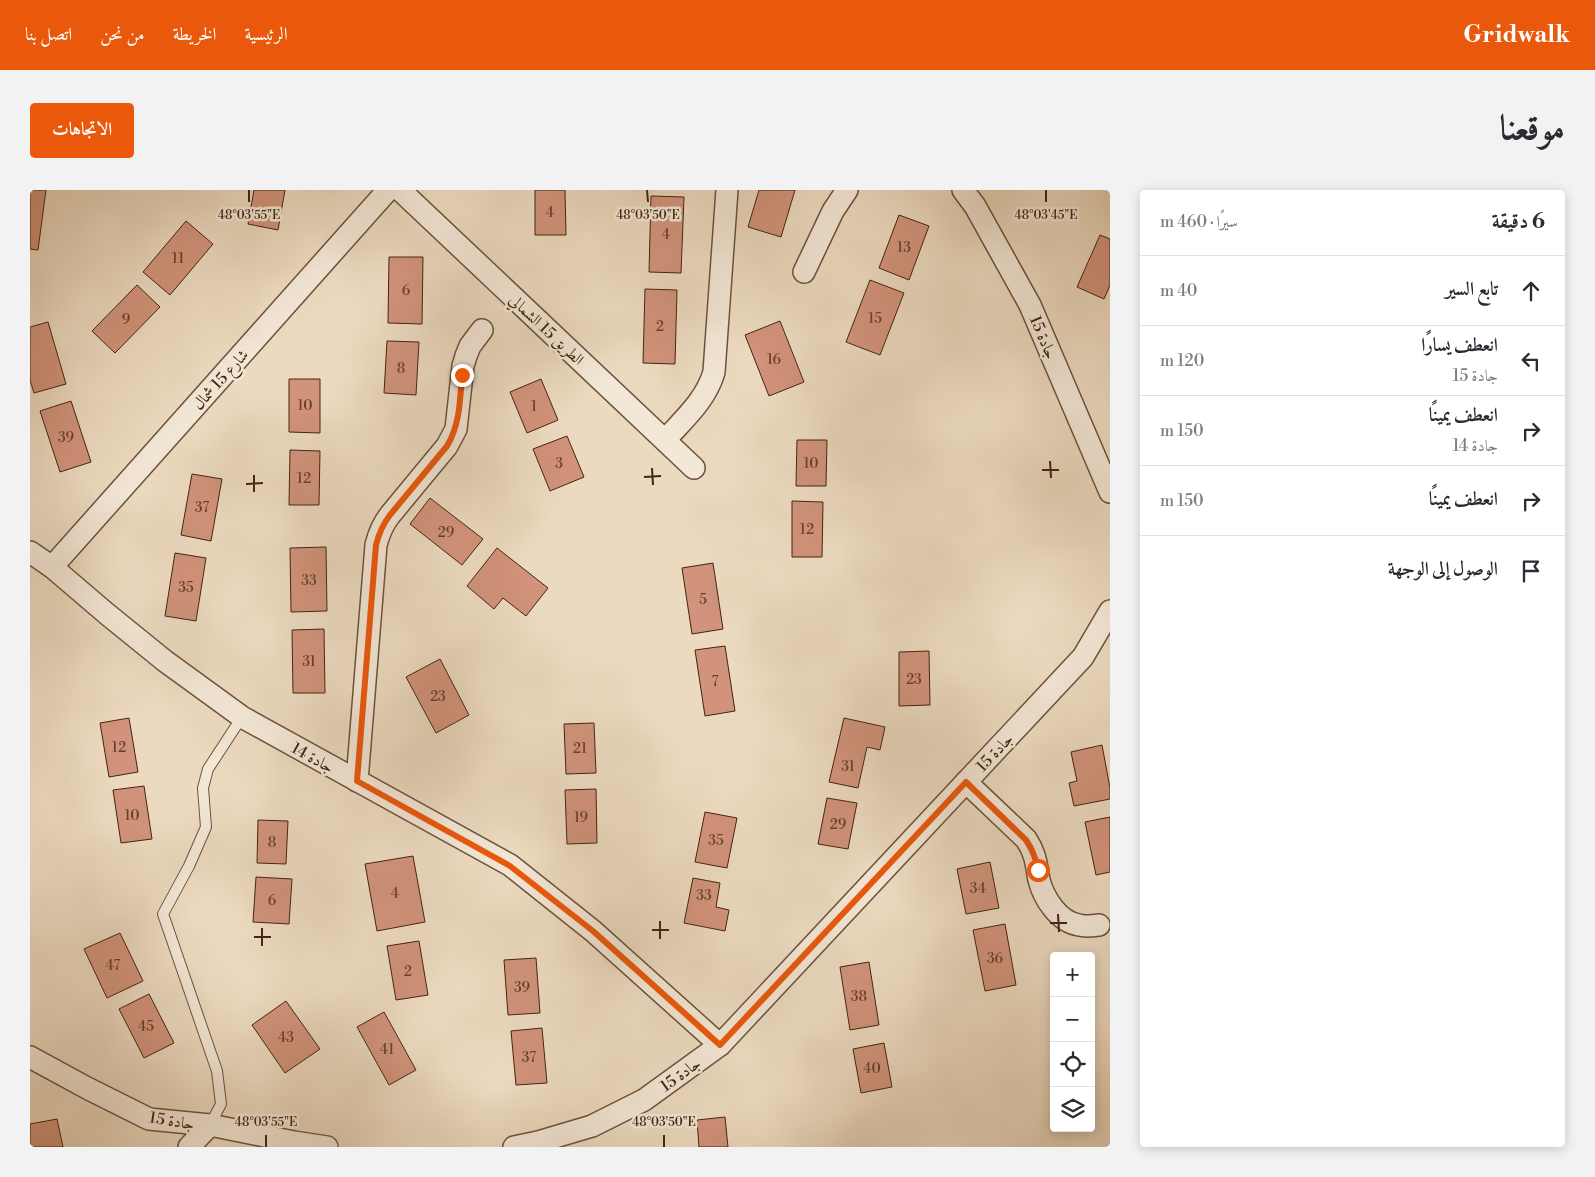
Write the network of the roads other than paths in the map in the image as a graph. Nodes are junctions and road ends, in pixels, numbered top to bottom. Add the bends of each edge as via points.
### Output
1 (388, 190) edge
2 (400, 190) edge
3 (727, 190) edge
4 (847, 190) edge
5 (963, 190) edge
6 (804, 272) dead end
7 (482, 330) dead end
8 (665, 440) junction
9 (694, 468) dead end
10 (1110, 492) edge
11 (30, 552) edge
12 (52, 567) junction
13 (1110, 611) edge
14 (242, 717) junction
15 (357, 781) junction
16 (966, 782) junction
17 (1099, 925) dead end
18 (720, 1045) junction
19 (30, 1056) edge
20 (210, 1125) junction
21 (190, 1147) edge
22 (327, 1147) edge
23 (514, 1147) edge

1 - 12 street, شارع 15 شمال
2 - 8 street, الطريق 15 الشمالي
3 - 8 street via 714,372 704,395
4 - 6 street via 833,211
5 - 10 street, جادة 15 via 1030,305
7 - 15 street via 470,346 463,366 458,419 452,438 383,524 379,534
8 - 9 street, الطريق 15 الشمالي
11 - 12 street, جادة 14
12 - 14 street, جادة 14 via 165,661
13 - 16 street, جادة 15 via 1083,657
14 - 15 street, جادة 14
14 - 20 lane via 208,768 203,788 206,827 163,914 217,1071 221,1104
15 - 18 street, جادة 14 via 510,866 593,931
16 - 17 street via 1029,844 1044,893 1055,910 1074,924
16 - 18 street, جادة 15
18 - 23 street, جادة 15 via 644,1100 592,1126
19 - 20 street, جادة 15 via 149,1119
20 - 21 street
20 - 22 street, جادة 15

